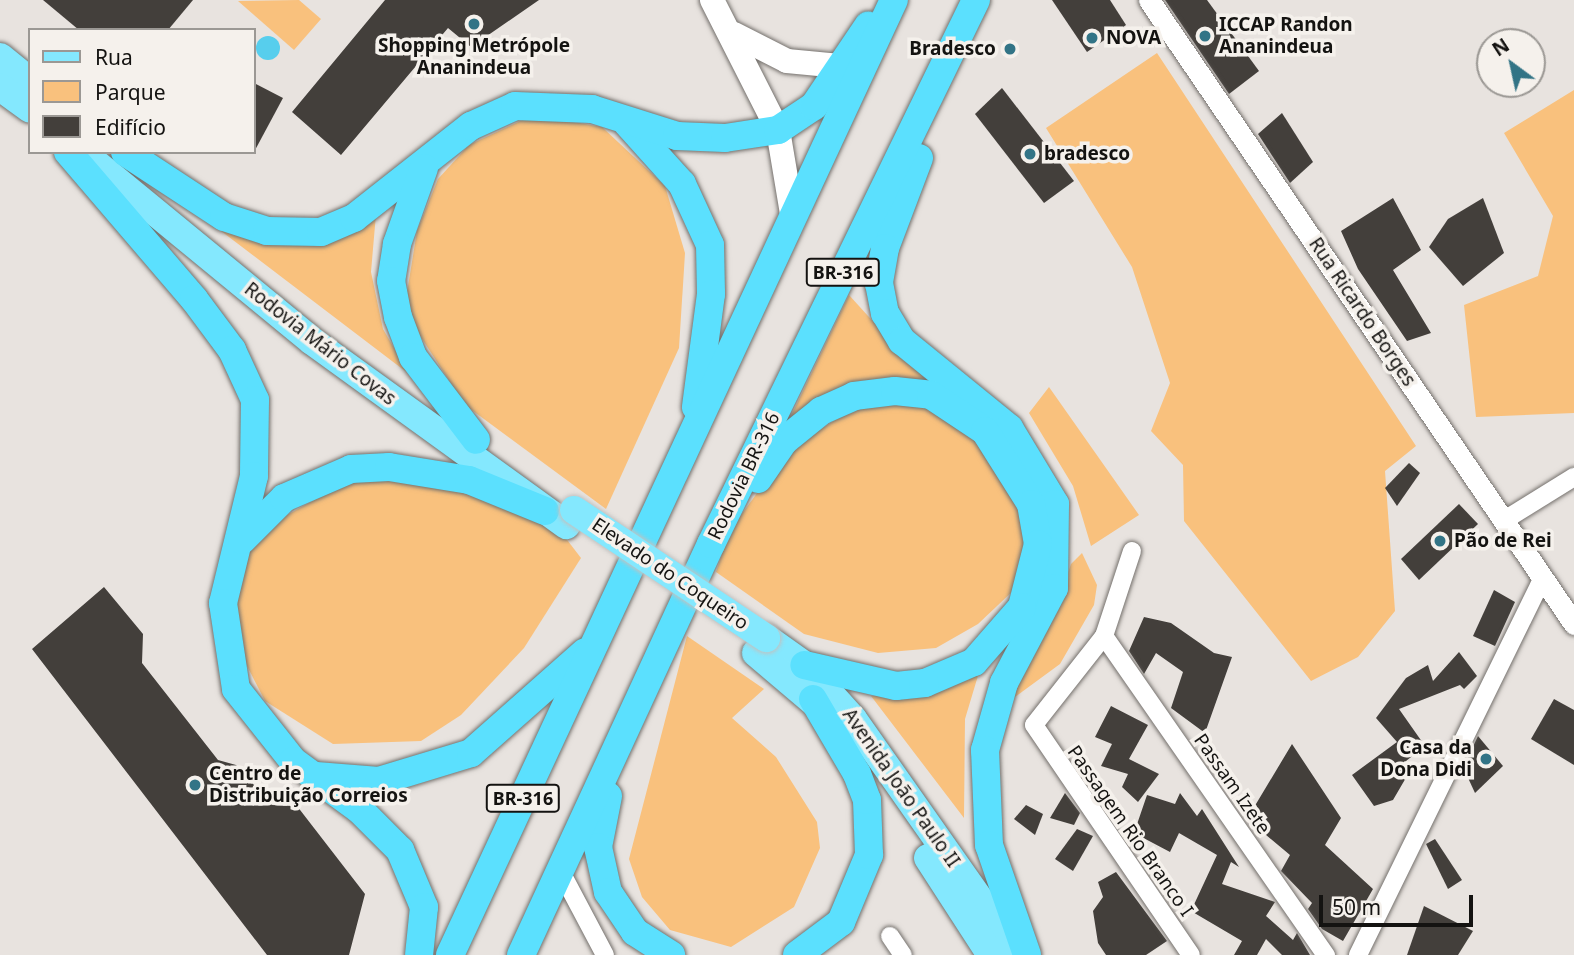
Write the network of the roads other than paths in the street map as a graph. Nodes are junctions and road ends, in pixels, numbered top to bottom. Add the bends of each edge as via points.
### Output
1 (712, 0) edge
2 (892, 0) edge
3 (1149, 0) edge
4 (970, 10) edge
5 (734, 34) junction
6 (0, 57) edge
7 (841, 66) junction
8 (28, 79) edge
9 (0, 86) edge
10 (28, 107) edge
11 (626, 122) junction
12 (778, 130) junction
13 (70, 154) edge
14 (84, 154) edge
15 (114, 154) edge
16 (128, 154) edge
17 (425, 167) junction
18 (793, 220) junction
19 (476, 440) junction
20 (690, 445) junction
21 (1574, 477) edge
22 (562, 515) junction
23 (1503, 521) junction
24 (711, 544) junction
25 (1132, 551) dead end
26 (232, 554) junction
27 (1543, 578) junction
28 (1574, 624) edge
29 (1104, 636) junction
30 (597, 640) junction
31 (761, 646) junction
32 (804, 665) junction
33 (640, 693) junction
34 (813, 699) junction
35 (312, 775) junction
36 (560, 870) junction
37 (890, 936) dead end
38 (419, 955) edge
39 (450, 955) edge
40 (521, 955) edge
41 (605, 955) edge
42 (671, 955) edge
43 (797, 955) edge
44 (903, 955) edge
45 (991, 955) edge
46 (1019, 955) edge
47 (1027, 955) edge
48 (1191, 955) edge
49 (1326, 955) edge
50 (1358, 955) edge

1 - 5 main road
2 - 7 highway
2 - 18 highway, BR-316
3 - 23 street, Rua Ricardo Borges
4 - 24 highway, Rodovia BR-316 / BR-316
4 - 47 highway via 970,50 891,222 879,283 885,313 902,341 1009,428 1055,504 1055,588 1004,683 985,750 989,845
5 - 7 main road via 787,61
5 - 12 main road
6 - 8 main road
7 - 12 highway via 814,106
9 - 10 main road
11 - 12 highway via 713,138
11 - 17 highway via 553,103 515,106 471,126
11 - 20 highway via 682,184 710,245 711,294
12 - 18 main road
13 - 26 highway via 194,299 232,350 255,400 254,476
14 - 22 main road, Rodovia Mário Covas via 312,341
15 - 19 main road, Rodovia Mário Covas via 322,329
16 - 17 highway via 224,216 300,235 354,218
17 - 19 highway via 397,244 391,281 413,356
18 - 20 highway, BR-316
19 - 22 main road, Rodovia Mário Covas
20 - 30 highway, BR-316
21 - 23 street
22 - 26 highway via 469,480 389,467 352,469 284,498 257,520
22 - 31 main road, Elevado do Coqueiro, bridge
23 - 27 street, Rua Ricardo Borges
24 - 32 highway via 784,441 821,411 854,397 895,391 931,395 985,431 1005,457 1028,495 1038,544 1022,607 992,648 925,683 870,683
24 - 33 highway, Rodovia BR-316 / BR-316
25 - 29 street
26 - 35 highway via 223,603 236,689 261,727
27 - 28 street, Rua Ricardo Borges
27 - 50 street
29 - 48 street, Passagem Rio Branco I via 1035,719 1035,732
29 - 49 street, Passam Izete
30 - 35 highway via 471,753 379,781
30 - 39 highway, BR-316
31 - 32 main road, Avenida João Paulo II
31 - 34 main road, Avenida João Paulo II
32 - 46 main road, Avenida João Paulo II via 853,719
33 - 36 highway, Rodovia BR-316 / BR-316
33 - 42 highway via 599,823 600,868 618,914
34 - 43 highway via 857,774 866,800 869,855 841,922
34 - 45 main road, Avenida João Paulo II via 860,755
35 - 38 highway via 400,850 424,907
36 - 40 highway, Rodovia BR-316 / BR-316
36 - 41 street
37 - 44 street

